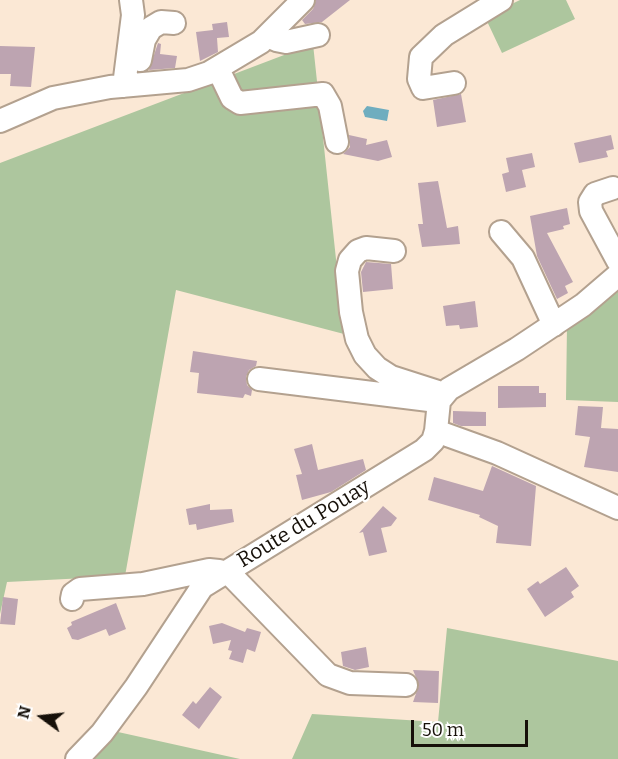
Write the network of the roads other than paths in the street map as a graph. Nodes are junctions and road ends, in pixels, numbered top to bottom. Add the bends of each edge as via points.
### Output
1 (131, 0) edge
2 (303, 0) edge
3 (501, 0) edge
4 (174, 23) dead end
5 (271, 34) junction
6 (318, 35) dead end
7 (218, 69) junction
8 (454, 83) dead end
9 (129, 86) junction
10 (0, 121) edge
11 (337, 142) dead end
12 (613, 188) dead end
13 (501, 232) dead end
14 (394, 251) dead end
15 (618, 261) edge
16 (618, 275) edge
17 (554, 325) junction
18 (259, 379) dead end
19 (442, 398) junction
20 (436, 431) junction
21 (618, 508) edge
22 (224, 573) junction
23 (72, 599) dead end
24 (406, 685) dead end
25 (77, 759) edge

1 - 9 street
2 - 5 street
3 - 8 street via 444,35 422,57 419,79 423,88
4 - 9 street via 156,24 147,32
5 - 6 street via 286,42
5 - 7 street
7 - 9 street via 188,80
7 - 11 street via 232,98 240,103 323,94 330,106
9 - 10 street via 53,99
12 - 15 street via 595,194 590,202
13 - 17 street via 523,258
14 - 19 street via 366,248 350,260 347,271 357,339 364,355 377,368
16 - 17 street
17 - 19 street via 460,381
18 - 19 street
19 - 20 street
20 - 21 street via 497,453
20 - 22 street, Route du Pouay via 424,450
22 - 23 street via 209,570 143,584 81,589
22 - 24 street via 328,675 350,683
22 - 25 street, Route du Pouay via 202,587 136,687

